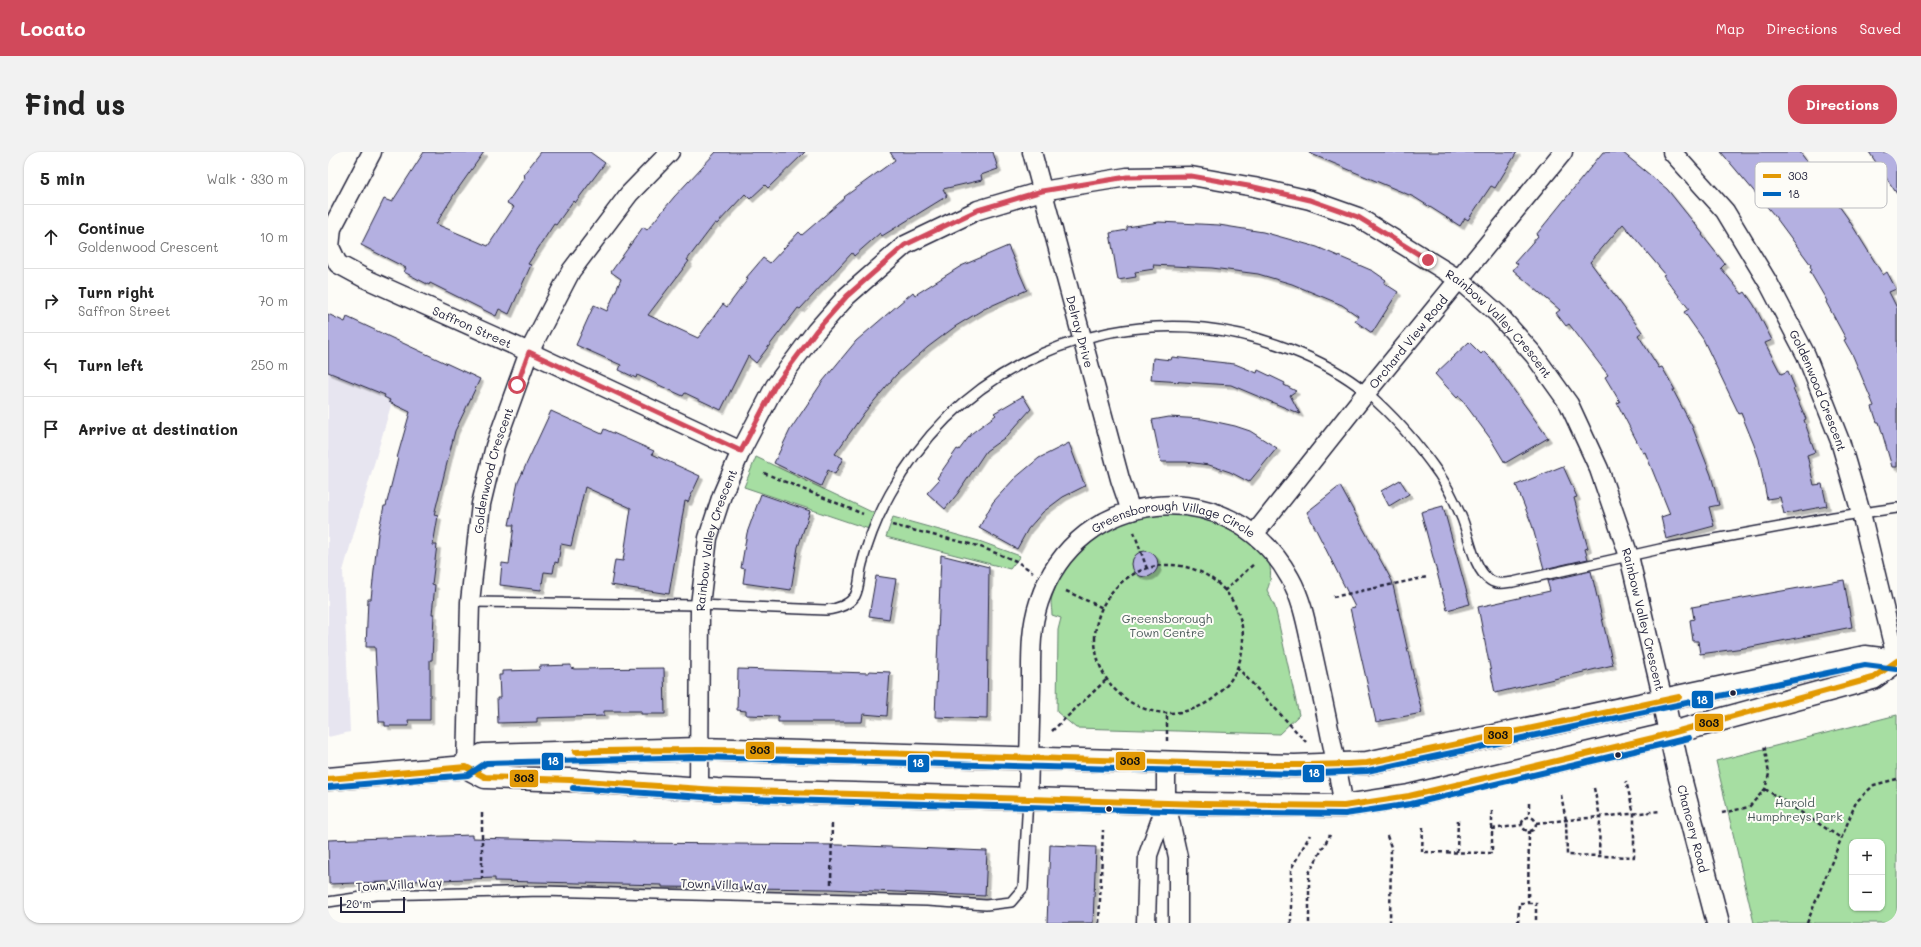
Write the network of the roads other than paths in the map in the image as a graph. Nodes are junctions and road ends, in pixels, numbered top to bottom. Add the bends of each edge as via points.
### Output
1 (372, 152) edge
2 (670, 152) edge
3 (1032, 152) edge
4 (1563, 152) edge
5 (1672, 152) edge
6 (1042, 191) junction
7 (1460, 280) junction
8 (1083, 339) junction
9 (529, 352) junction
10 (1366, 393) junction
11 (741, 451) junction
12 (1897, 508) edge
13 (1131, 511) junction
14 (1861, 513) junction
15 (1255, 533) junction
16 (1629, 556) junction
17 (470, 602) junction
18 (700, 604) junction
19 (1897, 661) edge
20 (1663, 700) junction
21 (1671, 734) junction
22 (699, 749) junction
23 (1030, 759) junction
24 (1166, 763) junction
25 (1337, 765) junction
26 (466, 767) junction
27 (328, 779) edge
28 (699, 789) junction
29 (1028, 798) junction
30 (1166, 803) junction
31 (1344, 806) junction
32 (328, 902) edge
33 (1146, 923) edge
34 (1178, 923) edge
35 (1718, 923) edge

1 - 9 street, Saffron Street via 332,228 330,247 338,264
2 - 9 street, Goldenwood Crescent via 629,194 571,271
3 - 6 street, Delray Drive
4 - 7 street, Orchard View Road
5 - 14 street, Goldenwood Crescent via 1724,211 1769,284 1806,355 1840,442
6 - 7 street, Rainbow Valley Crescent via 1127,177 1191,176 1254,187 1310,200 1358,217
6 - 8 street, Delray Drive
6 - 11 street, Rainbow Valley Crescent via 978,210 905,245 847,296 816,331 775,386
7 - 10 street, Orchard View Road
7 - 16 street, Rainbow Valley Crescent via 1498,314 1534,355 1569,404 1600,469
8 - 10 lane via 1146,327 1176,326 1235,332 1292,351 1346,378
8 - 13 street, Delray Drive
8 - 18 lane via 1057,347 997,377 954,411 926,440 907,466 877,520 862,565 857,591 851,602 826,610
9 - 11 street, Saffron Street
9 - 17 street, Goldenwood Crescent via 495,446 481,504
10 - 15 street, Orchard View Road
10 - 16 lane via 1414,441 1441,477 1461,517 1481,571 1490,580 1501,583 1513,582
11 - 18 street, Rainbow Valley Crescent via 722,495 708,538
12 - 14 lane
13 - 15 street, Greensborough Village Circle via 1168,505 1193,506 1230,518
13 - 23 street, Greensborough Village Circle via 1105,521 1063,556 1039,601 1032,635
14 - 16 lane
14 - 19 street, Goldenwood Crescent
15 - 25 street, Greensborough Village Circle via 1270,548 1290,577 1301,602
16 - 20 street, Rainbow Valley Crescent
17 - 18 lane
17 - 26 street, Goldenwood Crescent
18 - 22 street, Rainbow Valley Crescent
19 - 20 street via 1865,657
19 - 21 street via 1873,678
20 - 21 street, Chancery Road
20 - 25 street via 1367,763
21 - 31 street via 1382,802
21 - 35 street, Chancery Road
22 - 23 street
22 - 26 street via 483,756
22 - 28 street, Rainbow Valley Crescent
23 - 24 street
23 - 29 street, Greensborough Village Circle
24 - 25 street
24 - 30 street
25 - 31 street, Greensborough Village Circle
26 - 27 street
26 - 28 street via 485,777
28 - 29 street
29 - 30 street
29 - 32 lane, Town Villa Way via 1023,888 1011,902 986,905 927,901 542,891 376,895
30 - 31 street
30 - 33 street via 1148,855
30 - 34 street via 1178,857

